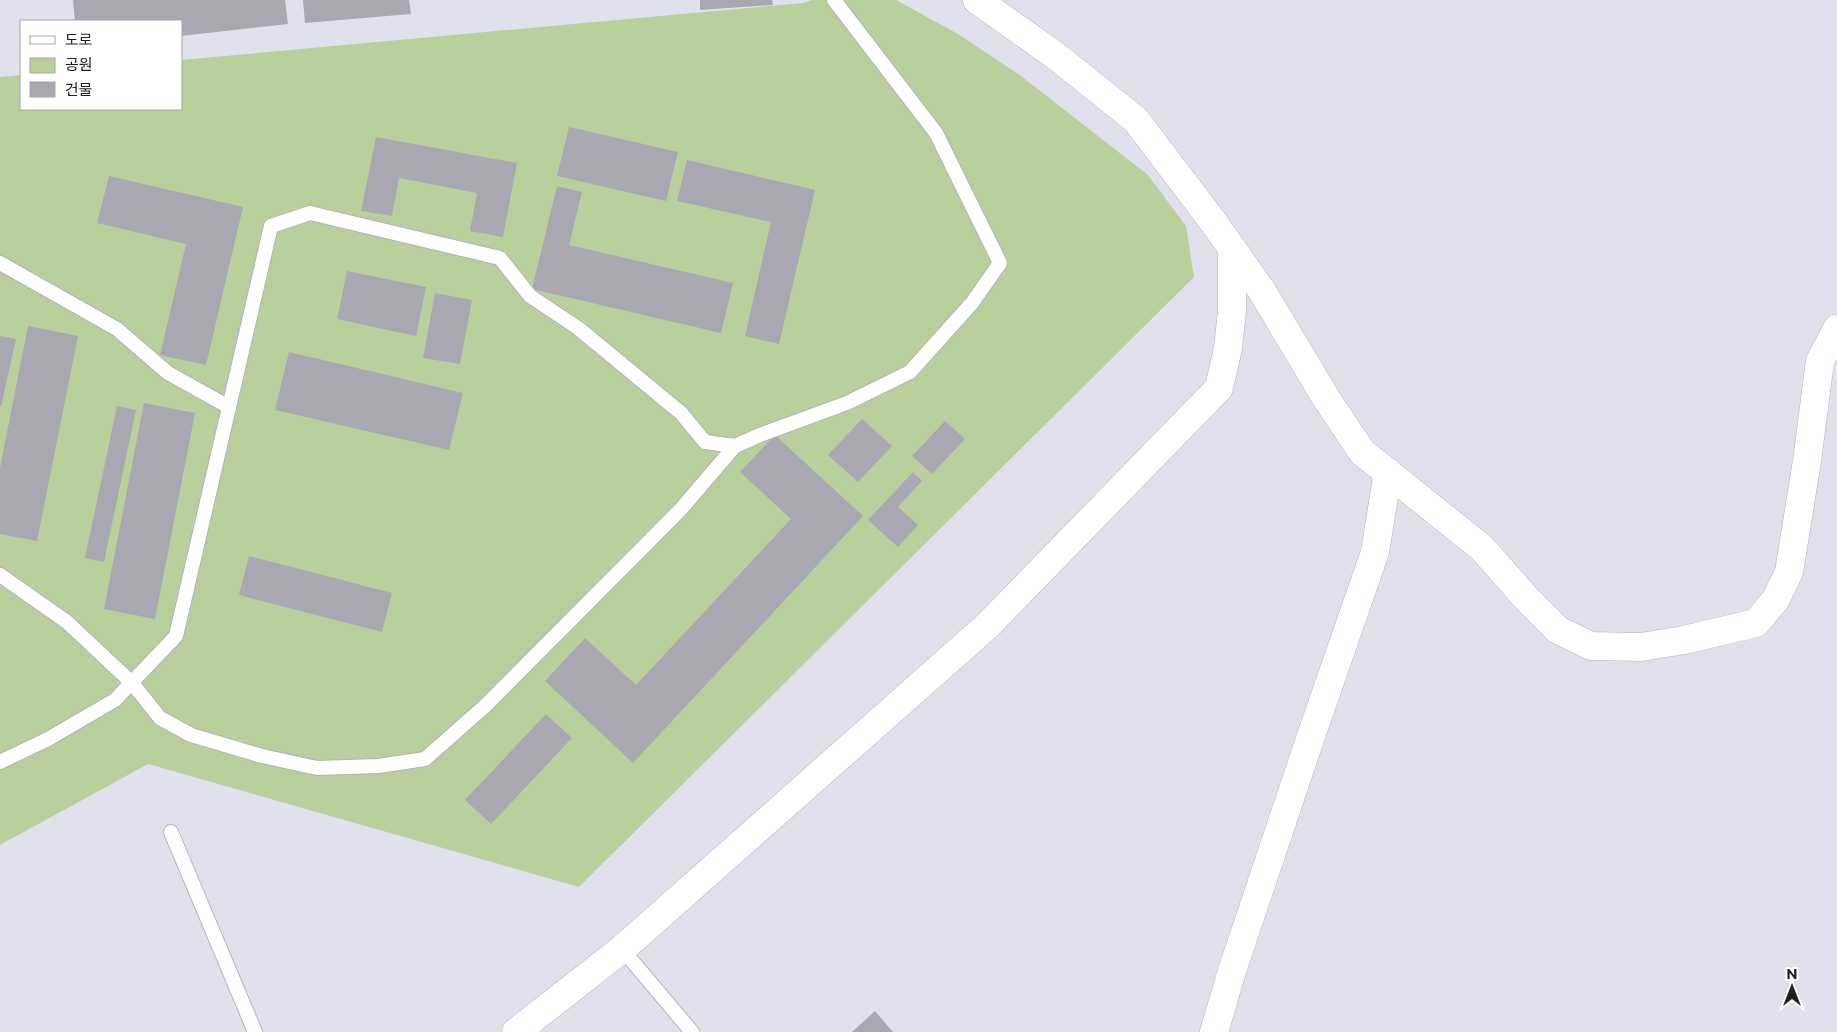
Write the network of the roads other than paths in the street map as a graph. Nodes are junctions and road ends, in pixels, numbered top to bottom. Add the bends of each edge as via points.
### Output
1 (834, 0) edge
2 (977, 0) edge
3 (1232, 248) junction
4 (0, 263) edge
5 (1837, 329) edge
6 (230, 407) junction
7 (735, 446) junction
8 (1388, 472) junction
9 (0, 576) edge
10 (132, 683) junction
11 (0, 762) edge
12 (171, 832) dead end
13 (622, 949) junction
14 (255, 1032) edge
15 (516, 1032) edge
16 (692, 1032) edge
17 (1214, 1032) edge

1 - 7 lane via 936,133 1000,263 972,303 910,372 847,404
2 - 3 street via 1056,56 1136,120
3 - 8 street via 1362,452
3 - 13 street via 1232,311 1219,388 987,626
4 - 6 lane via 117,330 168,373
5 - 8 street via 1820,361 1789,572 1776,599 1756,622 1641,647 1591,646 1558,630 1482,548
6 - 7 lane via 271,226 310,214 500,258 530,296 578,328 681,413 705,442
6 - 10 lane via 176,636
7 - 10 lane via 674,516 485,706 425,759 378,766 317,768 262,756 191,735 160,718
8 - 17 street via 1375,552
9 - 10 lane via 67,622
10 - 11 lane via 115,700 48,740
12 - 14 lane
13 - 15 street
13 - 16 lane

